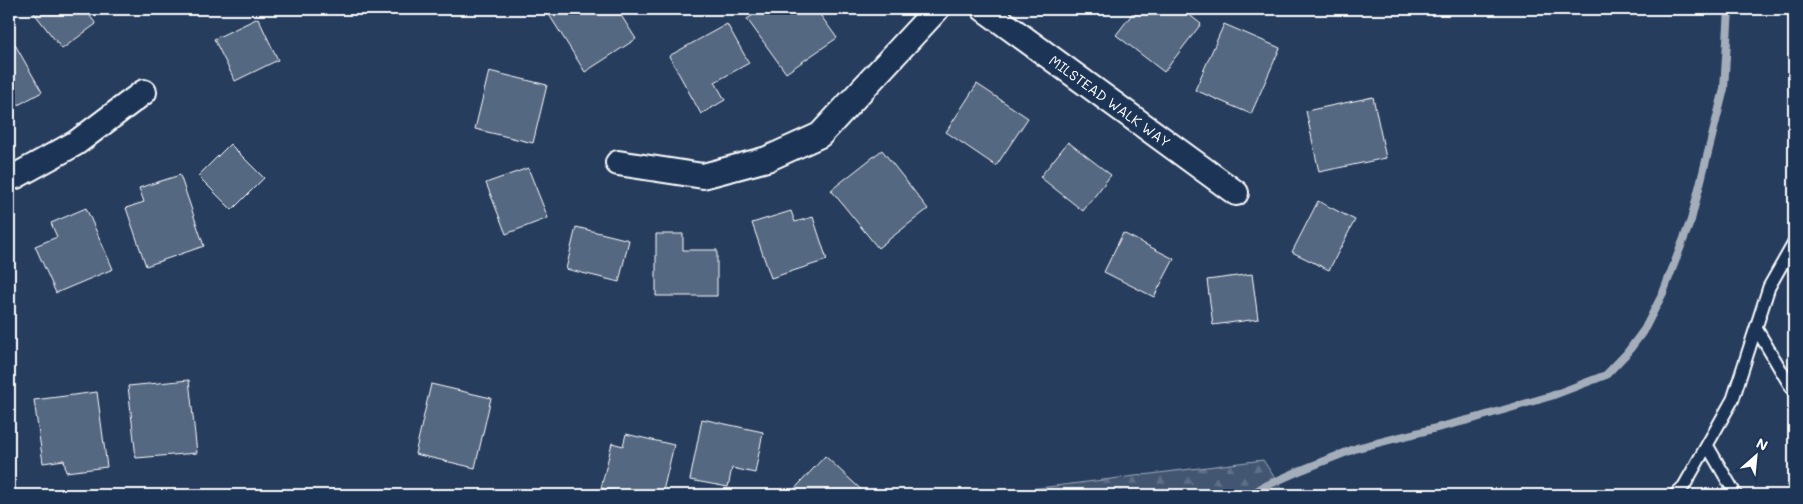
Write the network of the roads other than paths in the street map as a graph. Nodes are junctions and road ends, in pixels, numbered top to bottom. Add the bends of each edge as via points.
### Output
1 (937, 9) edge
2 (984, 9) edge
3 (144, 92) dead end
4 (618, 162) dead end
5 (9, 178) edge
6 (1236, 194) dead end
7 (1794, 243) edge
8 (1756, 328) junction
9 (1794, 392) edge
10 (1707, 445) junction
11 (1675, 495) edge
12 (1736, 495) edge

1 - 4 street via 820,135 767,159 703,176
2 - 6 street, MILSTEAD WALK WAY
3 - 5 street via 76,144
7 - 8 lane via 1769,287
8 - 9 lane
8 - 10 lane via 1733,399
10 - 11 lane via 1684,486
10 - 12 lane

